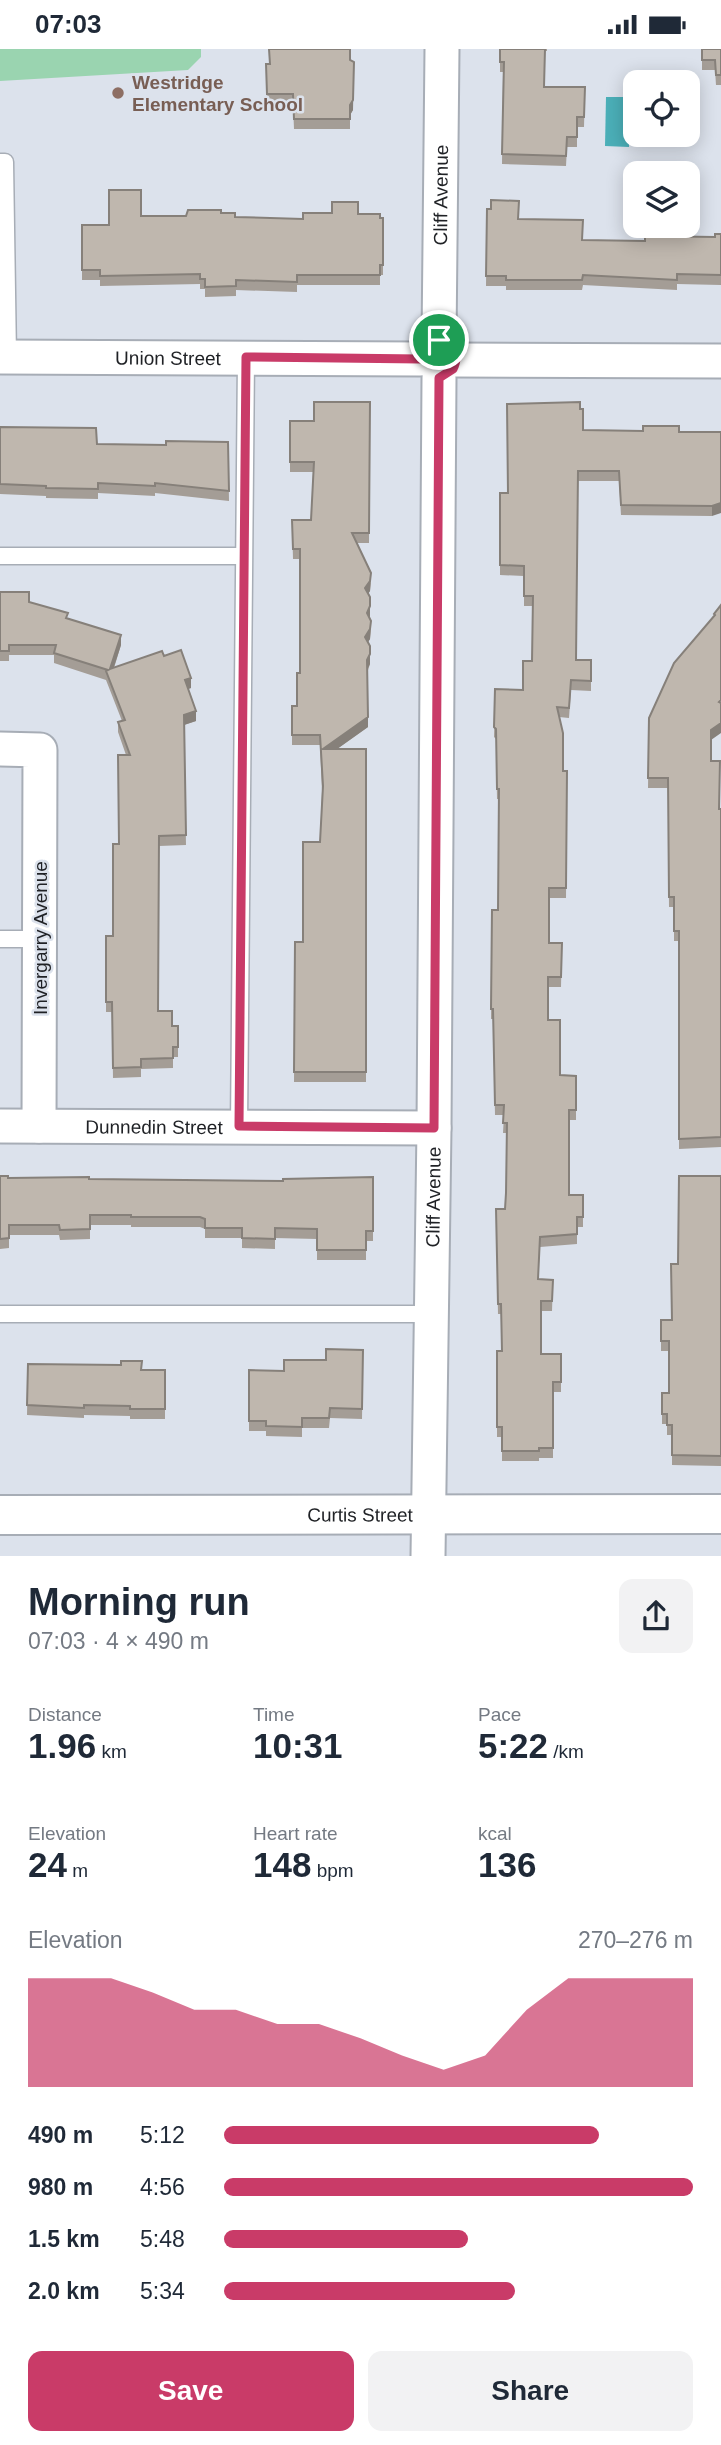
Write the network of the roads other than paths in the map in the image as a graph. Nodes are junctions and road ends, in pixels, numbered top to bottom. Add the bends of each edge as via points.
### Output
1 (442, 49) edge
2 (0, 162) edge
3 (4, 356) edge
4 (246, 357) junction
5 (438, 359) junction
6 (721, 361) edge
7 (243, 556) junction
8 (0, 557) edge
9 (0, 749) edge
10 (0, 939) edge
11 (39, 939) junction
12 (0, 1126) edge
13 (39, 1126) junction
14 (239, 1126) junction
15 (434, 1128) junction
16 (0, 1314) edge
17 (431, 1314) junction
18 (428, 1514) junction
19 (721, 1514) edge
20 (0, 1515) edge
21 (428, 1556) edge

1 - 5 street, Cliff Avenue
2 - 3 lane via 5,162
3 - 4 street, Union Street
4 - 5 street, Union Street
4 - 7 lane
5 - 6 street, Union Street
5 - 15 street, Cliff Avenue
7 - 8 lane
7 - 14 lane
9 - 11 street, Invergarry Avenue via 40,750
10 - 11 lane
11 - 13 street, Invergarry Avenue
12 - 13 street, Dunnedin Street
13 - 14 street, Dunnedin Street
14 - 15 street, Dunnedin Street
15 - 17 street, Cliff Avenue
16 - 17 lane
17 - 18 street, Cliff Avenue
18 - 19 street, Curtis Street
18 - 20 street, Curtis Street
18 - 21 street, Cliff Avenue

